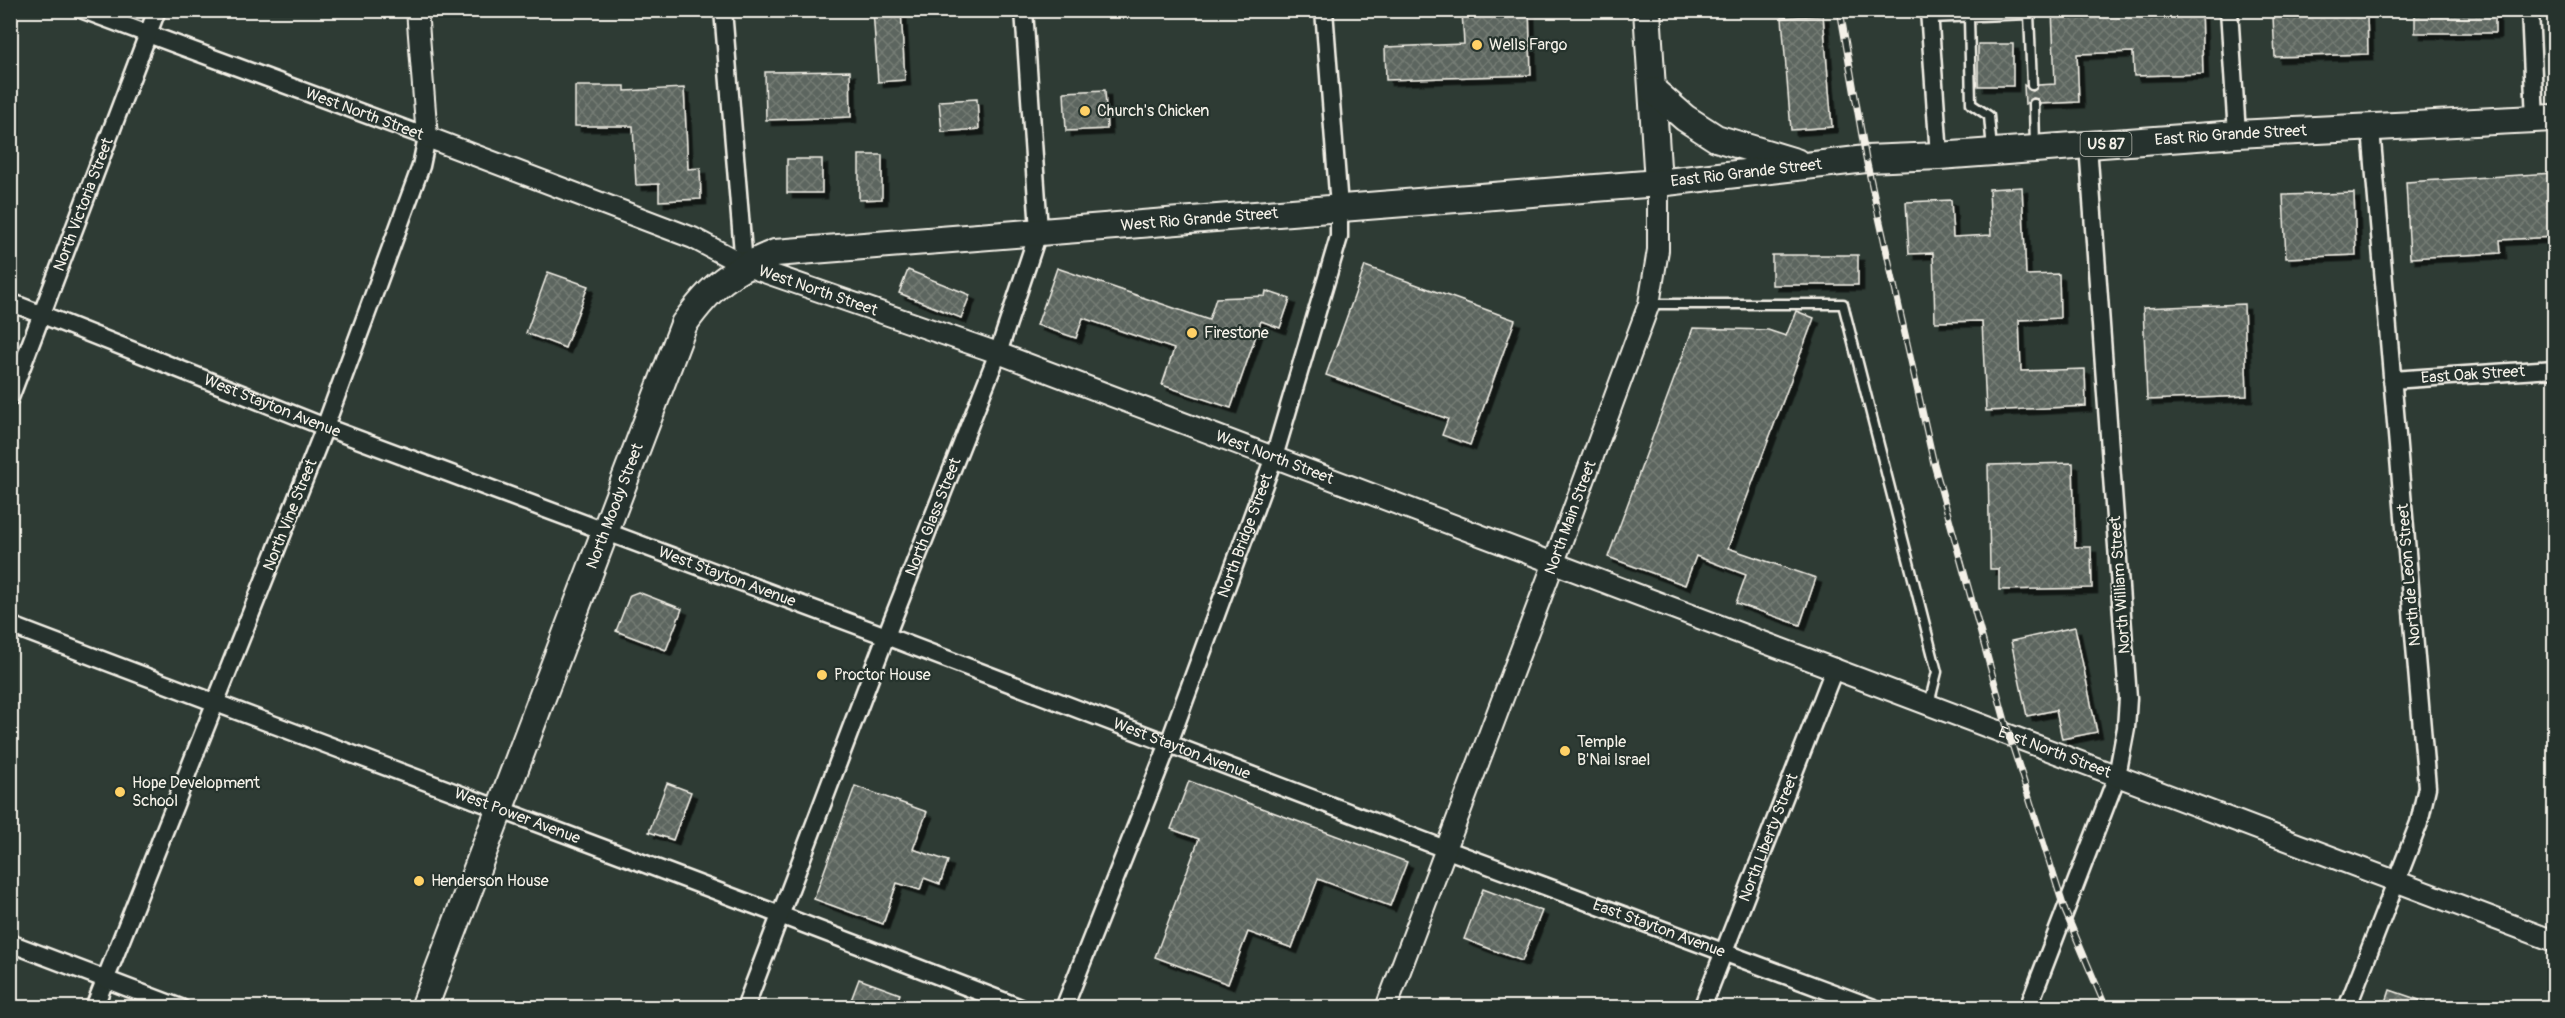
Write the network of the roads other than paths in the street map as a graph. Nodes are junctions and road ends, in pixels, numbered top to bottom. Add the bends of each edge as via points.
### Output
1 (84, 10) edge
2 (157, 10) edge
3 (417, 10) edge
4 (723, 10) edge
5 (1024, 10) edge
6 (1324, 10) edge
7 (1647, 10) edge
8 (2229, 10) edge
9 (2530, 10) edge
10 (2029, 12) edge
11 (1929, 14) edge
12 (1969, 16) junction
13 (148, 34) junction
14 (2032, 85) dead end
15 (1654, 91) junction
16 (2034, 104) dead end
17 (2545, 118) edge
18 (2371, 129) junction
19 (2237, 134) junction
20 (427, 137) junction
21 (2088, 145) junction
22 (2035, 149) junction
23 (1992, 152) junction
24 (1939, 156) junction
25 (1808, 166) junction
26 (1658, 183) junction
27 (1339, 207) junction
28 (1039, 230) junction
29 (744, 266) junction
30 (10, 302) edge
31 (1649, 304) junction
32 (43, 314) junction
33 (998, 353) junction
34 (2554, 369) edge
35 (2392, 380) junction
36 (10, 398) edge
37 (325, 427) junction
38 (1274, 457) junction
39 (605, 531) junction
40 (1553, 565) junction
41 (10, 625) edge
42 (886, 636) junction
43 (1834, 667) junction
44 (215, 703) junction
45 (1929, 704) junction
46 (1169, 743) junction
47 (2117, 776) junction
48 (498, 810) junction
49 (1445, 849) junction
50 (2396, 883) junction
51 (779, 912) junction
52 (2554, 941) edge
53 (10, 943) edge
54 (1723, 950) junction
55 (105, 978) junction
56 (94, 1008) edge
57 (181, 1008) edge
58 (424, 1008) edge
59 (745, 1008) edge
60 (1021, 1008) edge
61 (1064, 1008) edge
62 (1386, 1008) edge
63 (1702, 1008) edge
64 (1874, 1008) edge
65 (2028, 1008) edge
66 (2347, 1008) edge

1 - 13 street, West North Street
2 - 13 street, North Victoria Street
3 - 20 street, North Vine Street
4 - 29 street
5 - 28 street, North Glass Street
6 - 27 street, North Bridge Street
7 - 15 main road, North Main Street
8 - 19 street
9 - 17 street
10 - 12 lane
10 - 14 lane
11 - 12 lane
11 - 24 street
12 - 23 lane via 1971,104 1989,116
13 - 20 street, West North Street
13 - 32 street, North Victoria Street
15 - 25 main road via 1716,138
15 - 26 main road, North Main Street
16 - 22 lane
17 - 18 main road, East Rio Grande Street / US 87
18 - 19 main road, East Rio Grande Street / US 87
18 - 35 street, North de Leon Street
19 - 21 main road, East Rio Grande Street / US 87
20 - 29 street, West North Street via 693,238
20 - 37 street, North Vine Street via 421,166
21 - 22 main road, East Rio Grande Street / US 87
21 - 47 street, North William Street via 2128,698
22 - 23 main road, East Rio Grande Street / US 87
23 - 24 main road, East Rio Grande Street / US 87
24 - 25 main road, East Rio Grande Street / US 87
25 - 26 main road, East Rio Grande Street / US 87
26 - 27 main road, West Rio Grande Street
26 - 31 street, North Main Street via 1658,250
27 - 28 main road, West Rio Grande Street
27 - 38 street, North Bridge Street via 1339,237
28 - 29 main road, West Rio Grande Street via 775,253
28 - 33 street, North Glass Street
29 - 33 street, West North Street
29 - 39 main road, North Moody Street via 705,295 684,324
30 - 32 street, West Stayton Avenue
31 - 40 street, North Main Street
31 - 45 lane via 1843,304 1937,672
32 - 36 street, North Victoria Street
32 - 37 street, West Stayton Avenue
33 - 38 street, West North Street
33 - 42 street, North Glass Street
34 - 35 street, East Oak Street
35 - 50 street, North de Leon Street via 2427,787 2419,823
37 - 39 street, West Stayton Avenue
37 - 44 street, North Vine Street
38 - 40 street, West North Street
38 - 46 street, North Bridge Street
39 - 42 street, West Stayton Avenue
39 - 48 main road, North Moody Street
40 - 43 street, East North Street
40 - 49 street, North Main Street
41 - 44 street, West Power Avenue
42 - 46 street, West Stayton Avenue
42 - 51 street, North Glass Street
43 - 45 street, East North Street
43 - 54 street, North Liberty Street
44 - 48 street, West Power Avenue
44 - 55 street, North Vine Street
45 - 47 street, East North Street
46 - 49 street, West Stayton Avenue
46 - 61 street, North Bridge Street
47 - 50 street, East North Street
47 - 65 street, North William Street
48 - 51 street, West Power Avenue
48 - 58 main road, North Moody Street
49 - 54 street, East Stayton Avenue
49 - 62 street, North Main Street
50 - 52 street, East North Street
50 - 66 street, North de Leon Street
51 - 59 street, North Glass Street
51 - 60 street, West Power Avenue
53 - 55 street
54 - 63 street, North Liberty Street
54 - 64 street, East Stayton Avenue
55 - 56 street, North Vine Street
55 - 57 street

